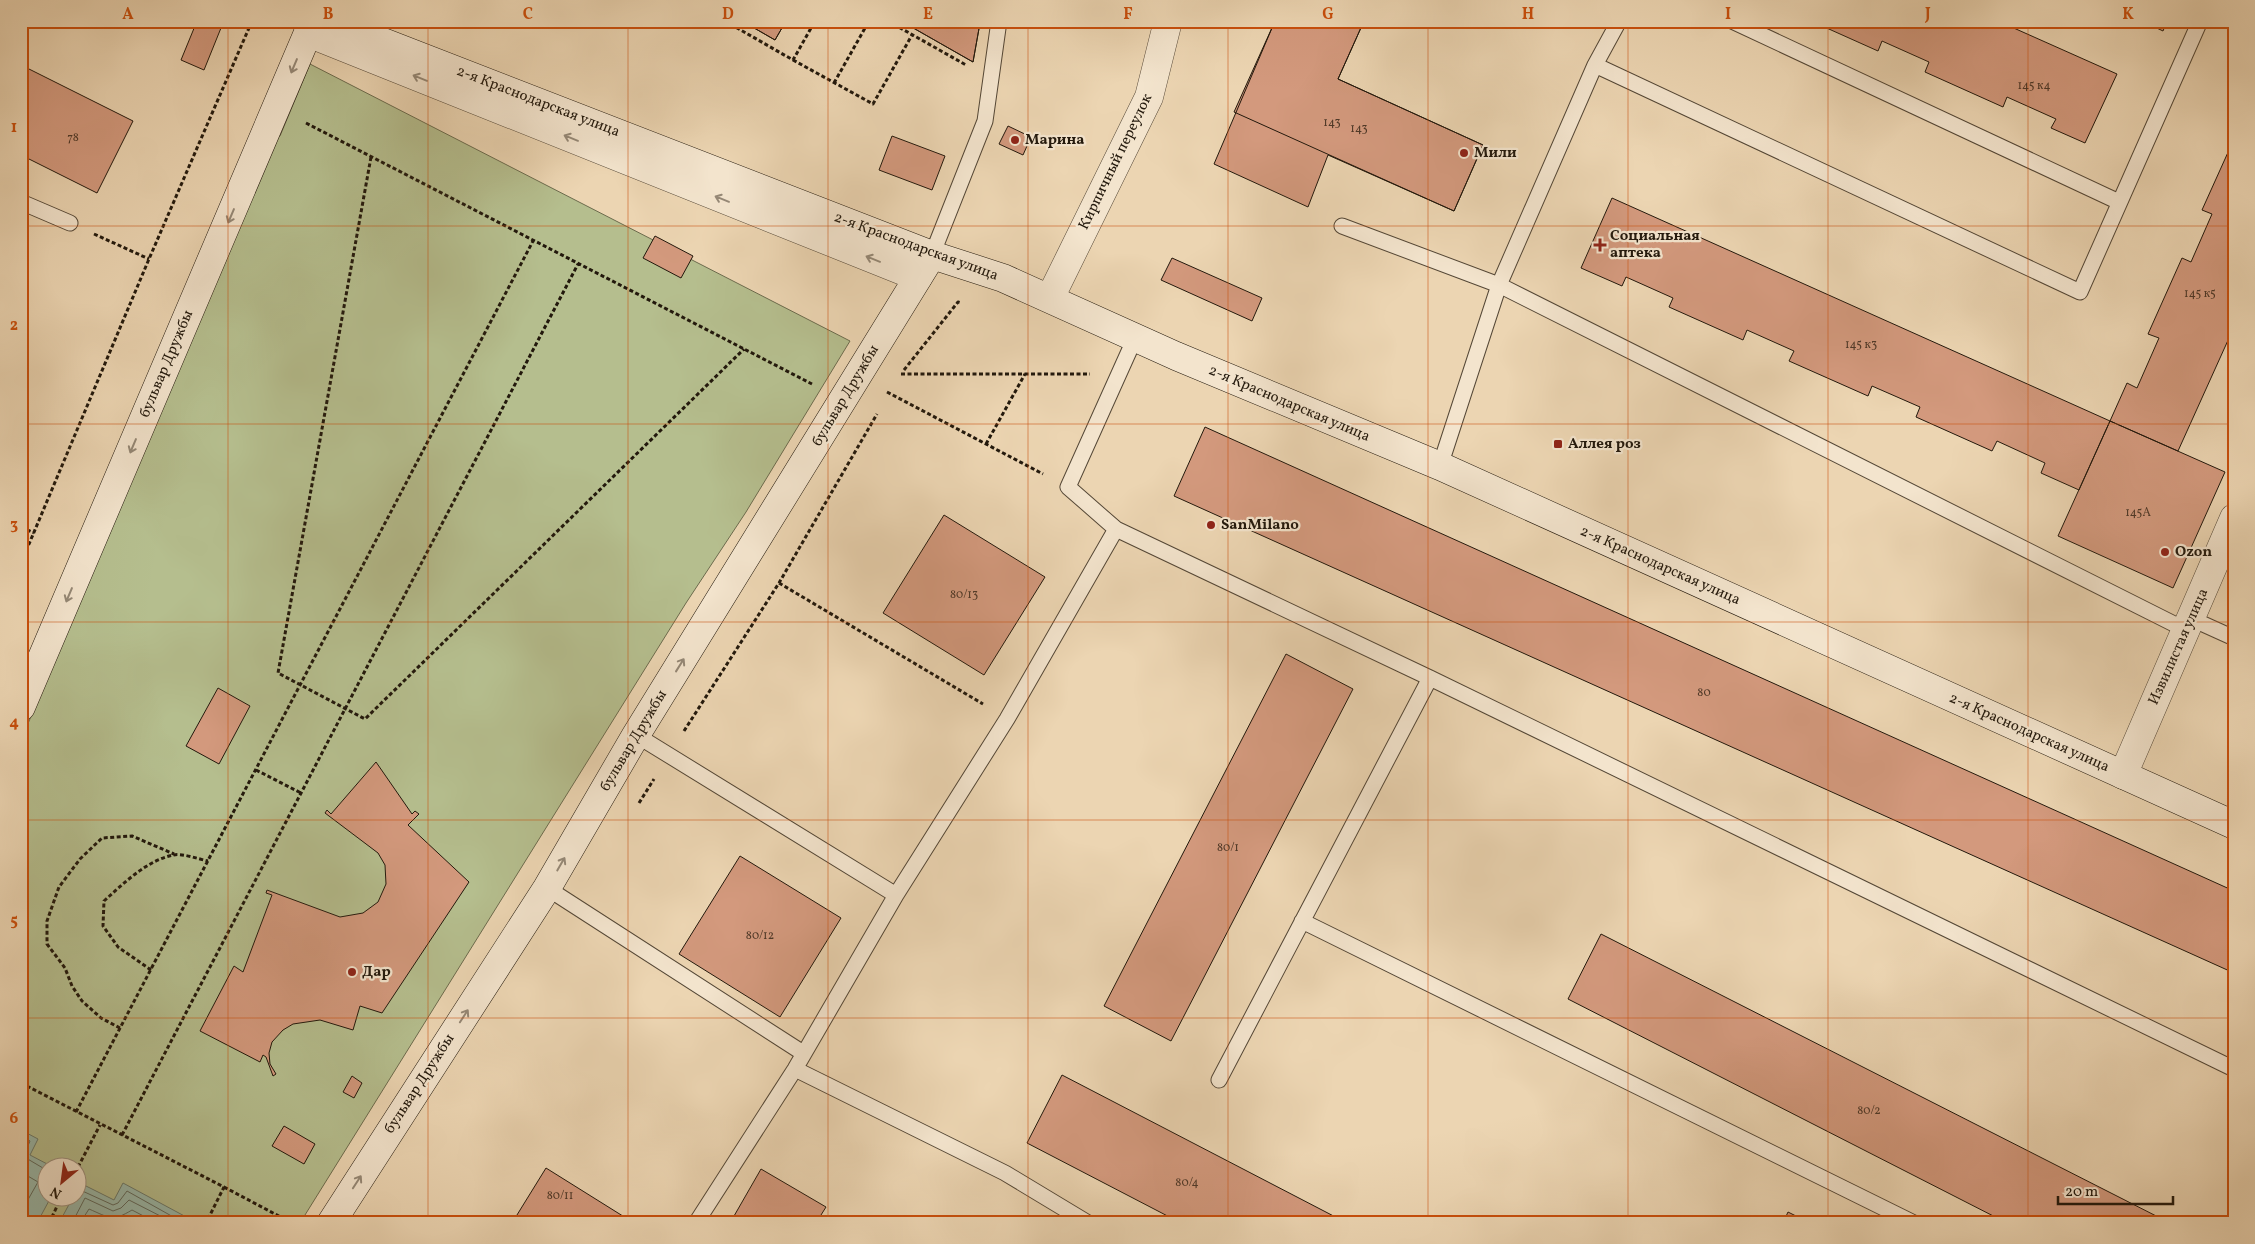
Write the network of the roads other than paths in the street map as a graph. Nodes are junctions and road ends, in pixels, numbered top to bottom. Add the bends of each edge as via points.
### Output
1 (999, 21) edge
2 (1168, 21) edge
3 (1620, 21) edge
4 (1732, 21) edge
5 (2200, 21) edge
6 (317, 25) edge
7 (1595, 65) junction
8 (21, 202) edge
9 (2119, 202) junction
10 (70, 223) road end
11 (1342, 226) dead end
12 (925, 266) junction
13 (1499, 285) junction
14 (1050, 298) junction
15 (1135, 338) junction
16 (1440, 466) junction
17 (2234, 518) edge
18 (1116, 529) junction
19 (2189, 624) junction
20 (2234, 638) edge
21 (1430, 678) junction
22 (21, 707) edge
23 (636, 735) junction
24 (2123, 775) junction
25 (2234, 825) edge
26 (547, 888) junction
27 (896, 895) junction
28 (1302, 921) junction
29 (802, 1054) junction
30 (794, 1069) junction
31 (2234, 1069) edge
32 (1219, 1080) dead end
33 (331, 1223) edge
34 (696, 1223) edge
35 (1088, 1223) edge
36 (1914, 1223) edge

1 - 12 lane via 985,121
2 - 14 street, Кирпичный переулок via 1149,97
3 - 7 lane
4 - 9 lane
5 - 9 lane
6 - 12 street, 2-я Краснодарская улица
6 -> 22 street, бульвар Дружбы via 276,108
7 - 9 lane via 2080,292
7 - 13 lane
8 - 10 lane
11 - 13 lane
12 - 14 street, 2-я Краснодарская улица via 1003,278
23 -> 12 street, бульвар Дружбы
13 - 16 lane
13 - 19 lane
14 - 15 street, 2-я Краснодарская улица
15 - 16 street, 2-я Краснодарская улица
15 - 18 lane via 1068,487
16 - 24 street, 2-я Краснодарская улица
17 - 19 street, Извилистая улица
18 - 21 lane
18 - 27 lane via 1007,718
19 - 20 lane
19 - 24 street, Извилистая улица
21 - 28 lane
21 - 31 lane
26 -> 23 street, бульвар Дружбы
23 - 27 lane
24 - 25 street, 2-я Краснодарская улица
26 - 29 lane
33 -> 26 street, бульвар Дружбы
27 - 29 lane
28 - 32 lane
28 - 36 lane
29 - 30 lane
30 - 34 lane
30 - 35 lane via 1005,1173

